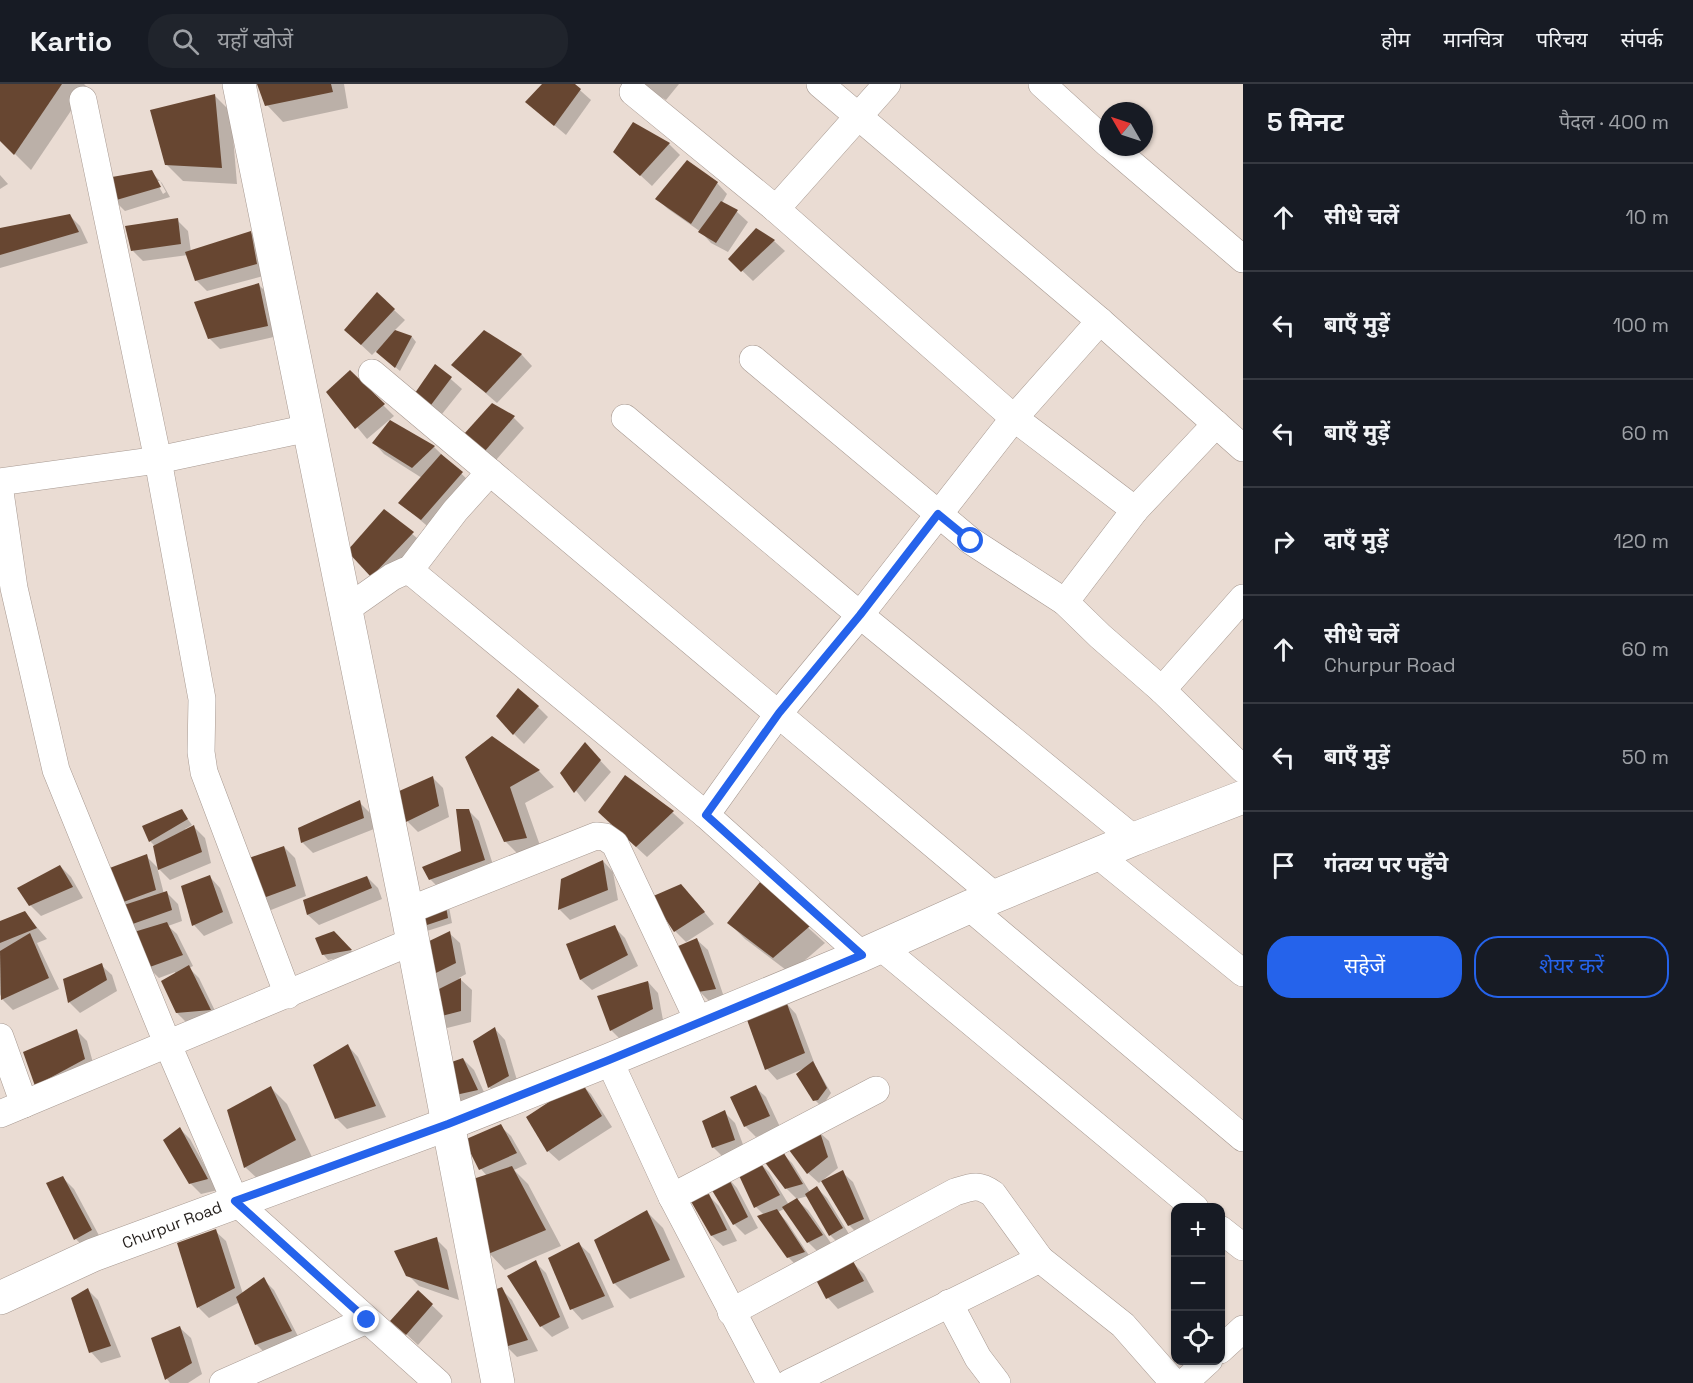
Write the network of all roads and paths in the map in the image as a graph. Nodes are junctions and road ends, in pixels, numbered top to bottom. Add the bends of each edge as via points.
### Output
1 (239, 84) edge
2 (820, 84) edge
3 (887, 84) edge
4 (1042, 84) edge
5 (633, 92) dead end
6 (83, 100) dead end
7 (859, 116) junction
8 (1099, 136) edge
9 (1123, 156) edge
10 (776, 209) junction
11 (1243, 259) edge
12 (1100, 321) junction
13 (753, 359) dead end
14 (372, 373) dead end
15 (626, 418) dead end
16 (1014, 418) junction
17 (1216, 424) junction
18 (309, 428) junction
19 (1243, 448) edge
20 (158, 460) junction
21 (490, 471) junction
22 (0, 482) edge
23 (0, 492) edge
24 (1136, 510) junction
25 (938, 514) junction
26 (409, 571) junction
27 (1243, 598) edge
28 (1065, 602) junction
29 (345, 610) junction
30 (860, 615) junction
31 (1162, 690) junction
32 (779, 713) junction
33 (1243, 769) edge
34 (1240, 802) edge
35 (706, 815) junction
36 (1134, 839) junction
37 (1098, 855) junction
38 (982, 902) junction
39 (409, 926) junction
40 (871, 951) junction
41 (1243, 974) edge
42 (288, 995) junction
43 (699, 1022) junction
44 (0, 1037) edge
45 (168, 1045) junction
46 (609, 1060) junction
47 (876, 1090) dead end
48 (12, 1109) edge
49 (448, 1124) junction
50 (1243, 1138) edge
51 (672, 1197) junction
52 (235, 1201) junction
53 (1189, 1203) edge
54 (1225, 1232) edge
55 (1243, 1247) edge
56 (1040, 1259) junction
57 (0, 1298) edge
58 (949, 1303) junction
59 (731, 1312) junction
60 (367, 1320) junction
61 (1243, 1329) edge
62 (1225, 1346) edge
63 (1204, 1365) edge
64 (223, 1383) edge
65 (438, 1383) edge
66 (498, 1383) edge
67 (770, 1383) edge
68 (789, 1383) edge
69 (997, 1383) edge
70 (1174, 1383) edge
71 (1184, 1383) edge

1 - 18 street
2 - 7 street
3 - 7 street
4 - 8 street
5 - 10 street
6 - 20 street
7 - 10 street
7 - 12 street
9 - 11 street
10 - 16 street
12 - 16 street
12 - 17 street
13 - 25 street
14 - 21 street
15 - 30 street
16 - 24 street
16 - 25 street
17 - 19 street
17 - 24 street
18 - 20 street
18 - 29 street
20 - 22 street
20 - 42 street via 202,699 204,772
21 - 26 street
21 - 32 street
23 - 45 street via 14,588 56,770
24 - 28 street
25 - 28 street via 996,559
25 - 30 street
26 - 29 street via 392,577
26 - 35 street
27 - 31 street
28 - 31 street
29 - 39 street
30 - 32 street
30 - 36 street
31 - 33 street
32 - 35 street
32 - 38 street
34 - 36 street, Churpur Road
35 - 40 street
36 - 37 street, Churpur Road
37 - 38 street, Churpur Road
37 - 41 street
38 - 40 street, Churpur Road
38 - 50 street
39 - 42 street
39 - 43 street via 596,836 605,837 615,844
39 - 49 street
40 - 43 street, Churpur Road
40 - 53 street
42 - 45 street
43 - 46 street, Churpur Road
44 - 48 street
45 - 48 street
45 - 52 street
46 - 49 street, Churpur Road
46 - 51 street
47 - 51 street
49 - 52 street, Churpur Road
49 - 66 street
51 - 59 street
52 - 57 street, Churpur Road via 93,1255
52 - 60 street
54 - 55 street
56 - 58 street
56 - 59 street via 993,1194 977,1186 955,1192
56 - 70 street via 1123,1325
58 - 68 street
58 - 69 street via 978,1358
59 - 67 street
60 - 64 street
60 - 65 street
61 - 62 street
63 - 71 street

